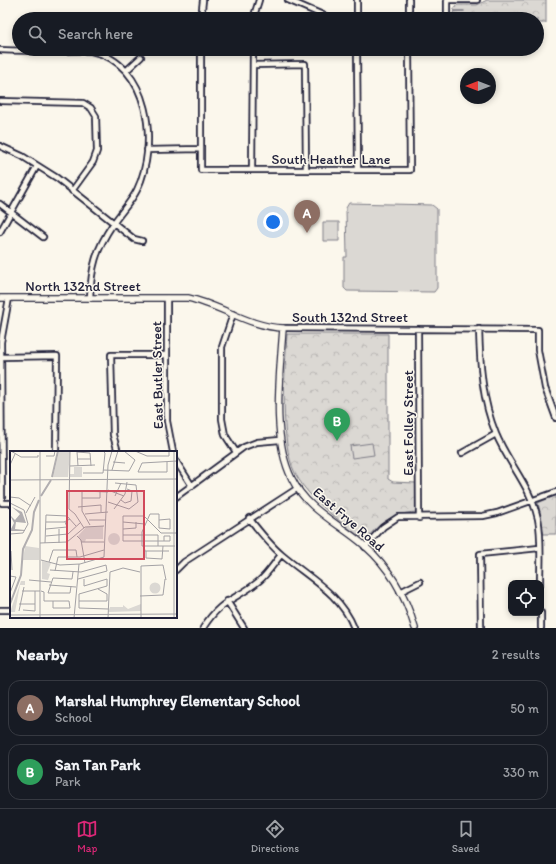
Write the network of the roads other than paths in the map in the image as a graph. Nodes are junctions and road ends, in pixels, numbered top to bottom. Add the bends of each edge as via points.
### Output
1 (203, 0) edge
2 (259, 0) edge
3 (288, 0) edge
4 (357, 0) edge
5 (409, 0) edge
6 (447, 0) edge
7 (477, 0) edge
8 (202, 12) edge
9 (255, 12) edge
10 (316, 12) edge
11 (357, 12) edge
12 (409, 12) edge
13 (445, 12) edge
14 (0, 50) edge
15 (12, 50) edge
16 (102, 56) edge
17 (201, 56) edge
18 (253, 56) edge
19 (357, 56) edge
20 (409, 56) edge
21 (141, 57) dead end
22 (252, 65) junction
23 (126, 71) junction
24 (0, 101) edge
25 (0, 146) edge
26 (147, 150) junction
27 (201, 150) junction
28 (37, 166) junction
29 (252, 170) junction
30 (306, 170) junction
31 (358, 170) junction
32 (72, 191) junction
33 (0, 204) edge
34 (12, 212) junction
35 (114, 223) junction
36 (0, 232) edge
37 (43, 237) dead end
38 (142, 241) dead end
39 (0, 298) edge
40 (9, 298) junction
41 (90, 298) junction
42 (167, 298) junction
43 (233, 314) junction
44 (283, 328) junction
45 (418, 329) junction
46 (479, 329) junction
47 (167, 355) junction
48 (1, 357) edge
49 (0, 400) edge
50 (556, 418) edge
51 (496, 434) junction
52 (280, 440) junction
53 (56, 451) edge
54 (118, 451) edge
55 (173, 451) edge
56 (236, 452) junction
57 (462, 453) dead end
58 (1, 457) edge
59 (177, 463) edge
60 (192, 486) junction
61 (298, 488) junction
62 (556, 492) edge
63 (177, 496) edge
64 (533, 501) junction
65 (10, 503) edge
66 (249, 518) junction
67 (419, 518) junction
68 (365, 546) junction
69 (540, 548) junction
70 (281, 554) junction
71 (177, 569) edge
72 (540, 580) edge
73 (420, 582) dead end
74 (400, 592) junction
75 (227, 601) junction
76 (540, 616) edge
77 (203, 628) edge
78 (244, 628) edge
79 (354, 628) edge
80 (415, 628) edge
81 (481, 628) edge
82 (541, 628) edge

1 - 8 street
2 - 9 street
3 - 10 street
4 - 11 street
5 - 12 street
6 - 7 street
6 - 13 street
14 - 15 street
16 - 23 street
17 - 27 street
18 - 22 street
19 - 31 street
20 - 31 street, South Heather Lane via 410,170
21 - 23 street
22 - 29 street
22 - 30 street via 305,64
23 - 26 street via 144,100
24 - 32 street via 83,103 91,108 96,116 97,151 94,162
25 - 28 street
26 - 27 street
26 - 35 street via 144,172 137,190
27 - 29 street, South Heather Lane via 201,170
28 - 32 street
28 - 34 street
29 - 30 street, South Heather Lane
30 - 31 street, South Heather Lane
32 - 35 street
33 - 34 street
34 - 36 street
34 - 37 street
35 - 38 street via 134,239
35 - 41 street via 94,260
39 - 40 street, North 132nd Street
40 - 41 street, North 132nd Street
40 - 48 street via 1,342
41 - 42 street, North 132nd Street
42 - 43 street, South 132nd Street via 196,300
42 - 47 street, East Butler Street
43 - 44 street, South 132nd Street via 258,324
43 - 56 street via 222,347 222,420 225,435
44 - 45 street, South 132nd Street
44 - 52 street, East Frye Road
45 - 46 street, South 132nd Street
45 - 67 street, East Folley Street
46 - 50 street, South 132nd Street via 538,330 538,350 545,388
46 - 51 street via 480,370
47 - 54 street via 111,355 113,435
47 - 55 street, East Butler Street via 167,421
48 - 49 street
48 - 53 street via 57,356
49 - 58 street
51 - 57 street
51 - 64 street
52 - 56 street via 256,442
52 - 61 street, East Frye Road via 287,467
56 - 60 street
58 - 65 street via 2,503
59 - 60 street
60 - 63 street
61 - 66 street
61 - 68 street, East Frye Road via 315,508
62 - 64 street
64 - 67 street via 483,516
64 - 69 street via 539,520
66 - 70 street via 264,538
66 - 71 street
67 - 68 street via 398,517
68 - 74 street, East Frye Road via 386,569
69 - 72 street
69 - 81 street via 480,554
70 - 75 street via 260,580
70 - 79 street via 332,593 342,604
73 - 74 street
74 - 80 street, East Frye Road
75 - 77 street via 212,613
75 - 78 street
76 - 82 street

